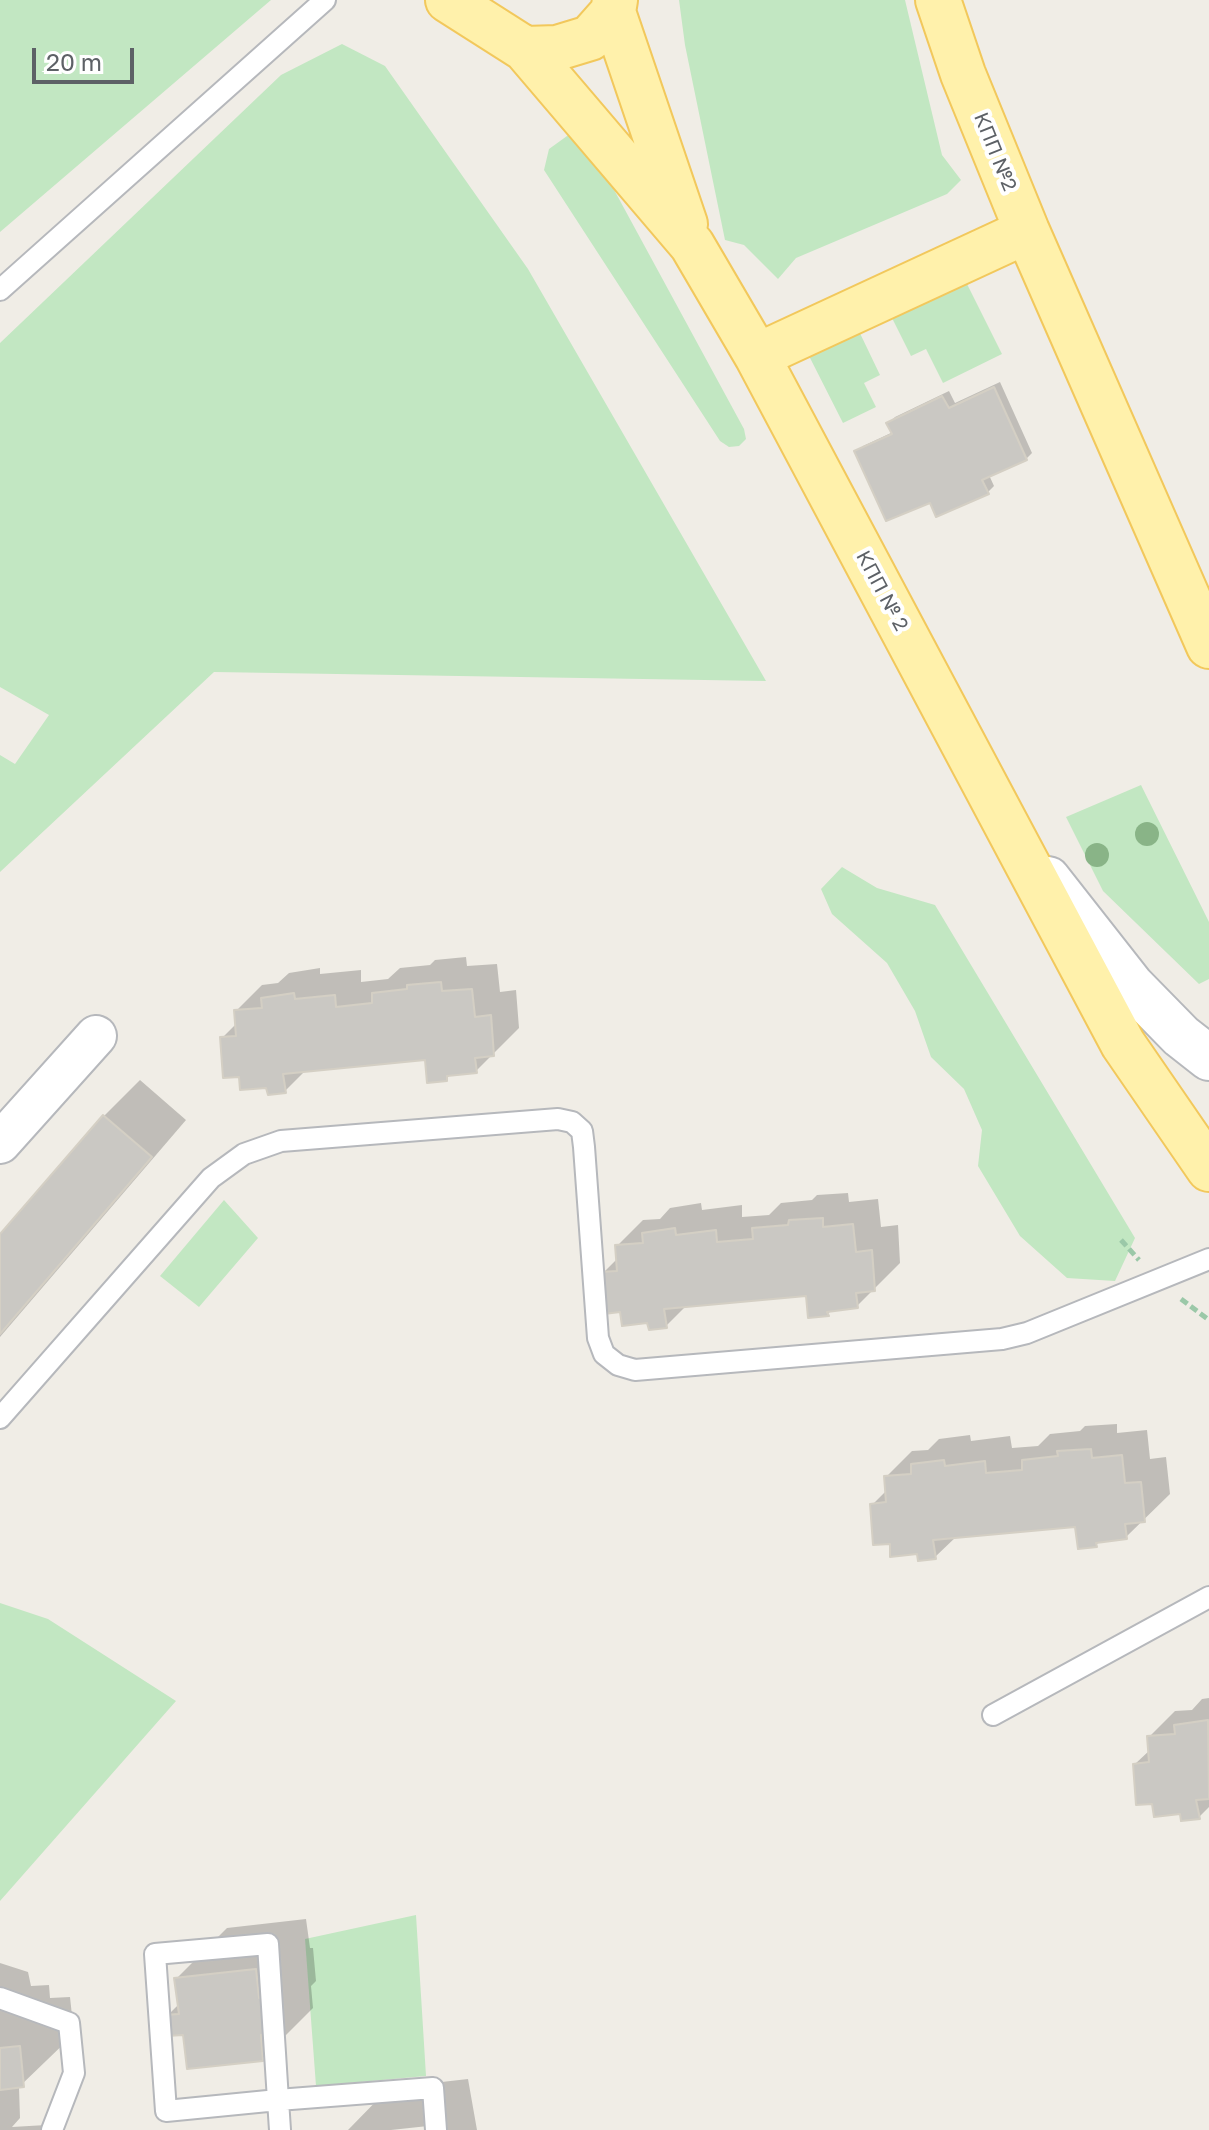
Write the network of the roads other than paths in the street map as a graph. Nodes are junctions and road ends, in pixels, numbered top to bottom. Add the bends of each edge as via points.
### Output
1 (325, 0) edge
2 (448, 0) edge
3 (938, 0) edge
4 (614, 6) edge
5 (525, 49) junction
6 (1027, 231) junction
7 (692, 245) junction
8 (0, 290) edge
9 (757, 356) junction
10 (1209, 646) edge
11 (1007, 826) junction
12 (96, 1036) dead end
13 (1209, 1058) edge
14 (0, 1143) edge
15 (1209, 1169) edge
16 (1209, 1259) edge
17 (0, 1418) edge
18 (1209, 1597) edge
19 (993, 1715) dead end
20 (0, 1998) edge
21 (278, 2100) junction
22 (52, 2130) edge
23 (280, 2130) edge
24 (436, 2130) edge

1 - 8 lane
2 - 5 main road
3 - 6 main road, КПП №2
4 - 5 main road via 590,38 557,48
4 - 7 main road
5 - 7 main road
6 - 9 main road
6 - 10 main road
7 - 9 main road
9 - 11 main road, КПП № 2
11 - 13 street via 1132,986
11 - 15 main road, КПП № 2 via 1123,1044
12 - 14 street
16 - 17 lane via 1002,1339 635,1370 604,1354 598,1338 584,1147 582,1131 572,1122 281,1141 244,1154 211,1178
18 - 19 lane
20 - 22 lane via 69,2023 74,2073
21 - 21 lane via 268,1944 155,1954 166,2111
21 - 23 lane
21 - 24 lane via 433,2088

